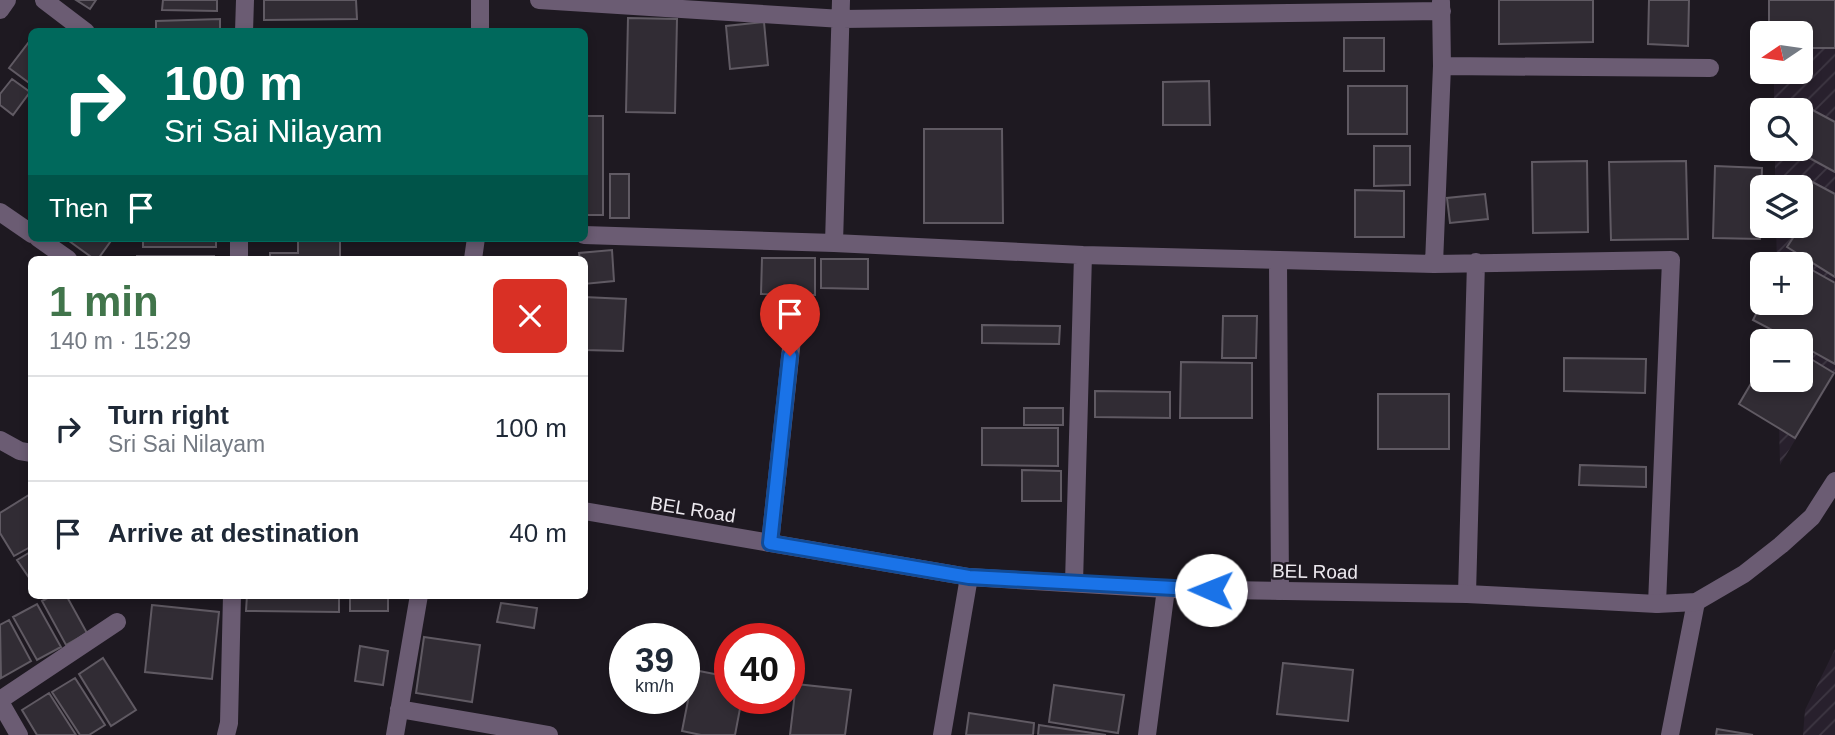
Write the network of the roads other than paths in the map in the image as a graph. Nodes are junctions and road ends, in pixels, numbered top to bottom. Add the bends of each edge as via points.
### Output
1 (8, 0) edge
2 (44, 0) edge
3 (245, 0) edge
4 (480, 0) edge
5 (539, 0) edge
6 (841, 0) edge
7 (1441, 5) edge
8 (0, 10) edge
9 (842, 19) junction
10 (81, 28) edge
11 (244, 28) edge
12 (480, 28) edge
13 (1442, 66) junction
14 (1710, 68) dead end
15 (0, 212) edge
16 (28, 231) edge
17 (588, 235) edge
18 (44, 242) edge
19 (834, 243) junction
20 (1083, 255) junction
21 (64, 256) edge
22 (1278, 260) junction
23 (1476, 262) junction
24 (1434, 264) junction
25 (793, 330) dead end
26 (0, 440) edge
27 (28, 452) edge
28 (1835, 481) edge
29 (588, 512) edge
30 (770, 543) junction
31 (969, 577) junction
32 (1074, 583) junction
33 (1166, 589) junction
34 (1280, 591) junction
35 (1467, 594) junction
36 (232, 599) edge
37 (418, 599) edge
38 (1696, 602) junction
39 (1657, 604) junction
40 (117, 622) dead end
41 (0, 701) edge
42 (399, 709) junction
43 (19, 735) edge
44 (226, 735) edge
45 (395, 735) edge
46 (549, 735) edge
47 (942, 735) edge
48 (1147, 735) edge
49 (1670, 735) edge

1 - 8 street
2 - 10 street
3 - 11 street
4 - 12 street
5 - 9 street
6 - 9 street
7 - 9 street
7 - 13 street
9 - 19 street
13 - 14 street
13 - 24 street
15 - 16 street
17 - 19 street
18 - 21 street
19 - 20 street
20 - 22 street
20 - 32 street
22 - 24 street
22 - 34 street
23 - 24 street
23 - 35 street
23 - 39 street via 1671,260
25 - 30 street
26 - 27 street
28 - 38 street, BEL Road via 1812,517 1781,545
29 - 30 street, BEL Road
30 - 31 street, BEL Road
31 - 32 street, BEL Road
31 - 47 street
32 - 33 street, BEL Road
33 - 34 street, BEL Road
33 - 48 street
34 - 35 street, BEL Road
35 - 39 street, BEL Road
36 - 44 street
37 - 42 street
38 - 39 street, BEL Road
38 - 49 street
40 - 41 street
41 - 43 street
42 - 45 street
42 - 46 street

